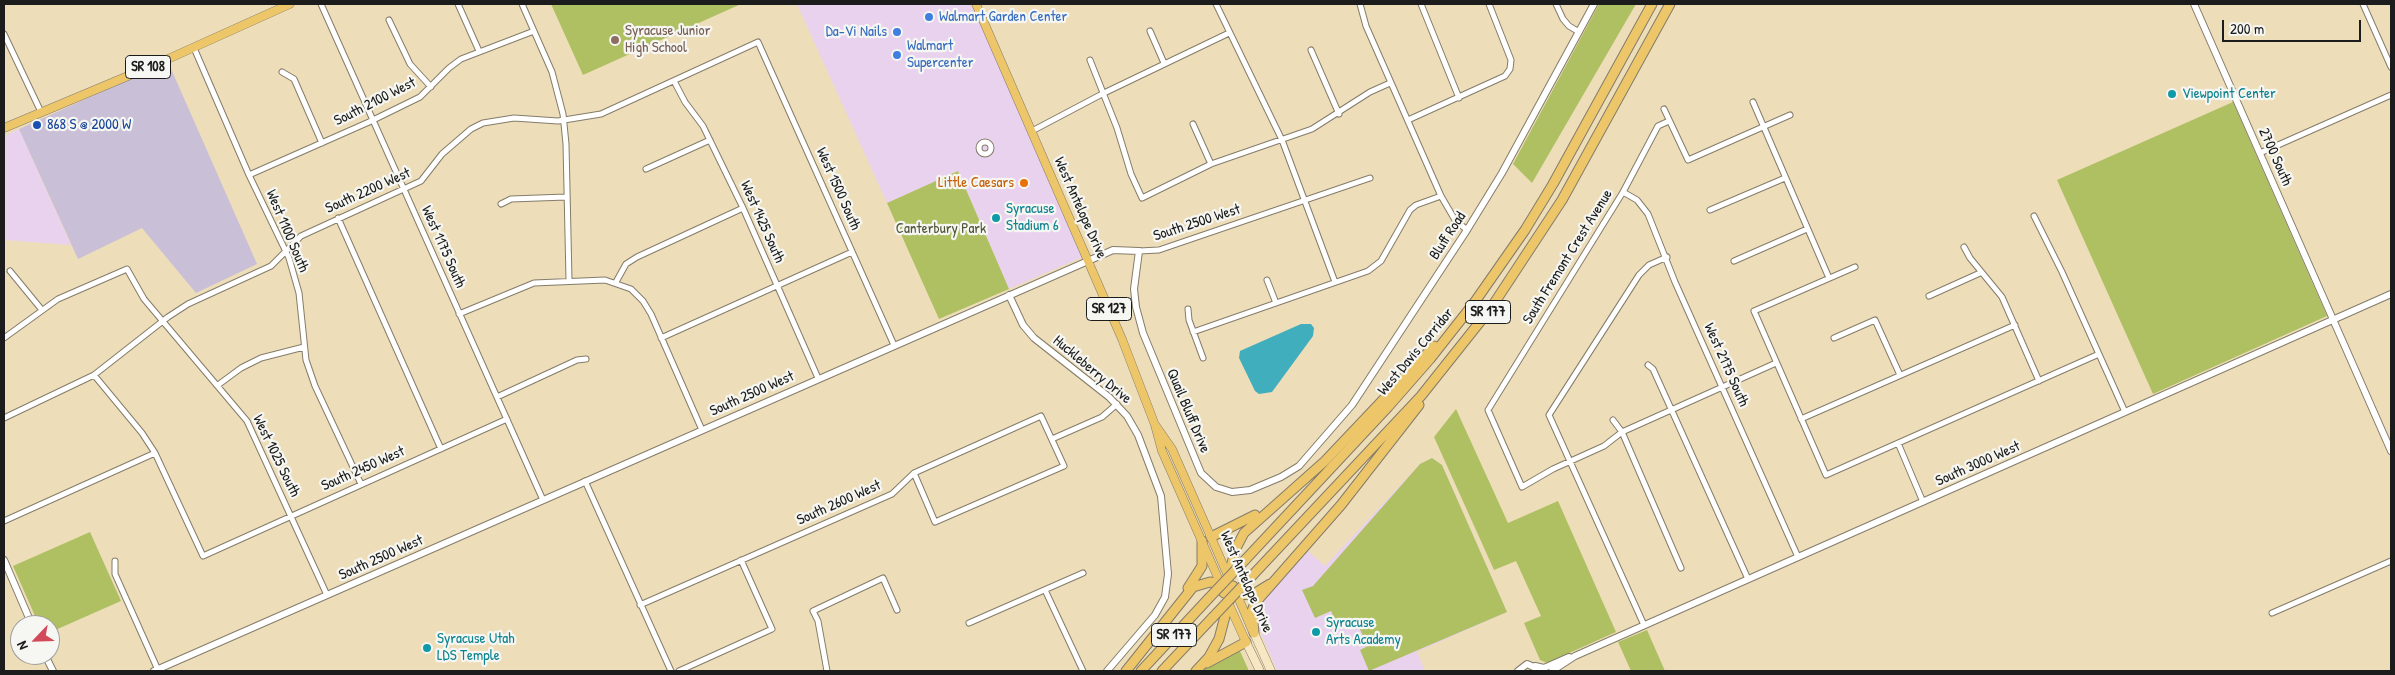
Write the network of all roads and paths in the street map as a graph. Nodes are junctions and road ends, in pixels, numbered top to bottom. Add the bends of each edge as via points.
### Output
1 (290, 4) edge
2 (321, 4) edge
3 (458, 4) edge
4 (522, 4) edge
5 (976, 4) edge
6 (1216, 4) edge
7 (1360, 4) edge
8 (1421, 4) edge
9 (1489, 4) edge
10 (1556, 4) edge
11 (1594, 4) edge
12 (1652, 4) edge
13 (1670, 4) edge
14 (2194, 4) edge
15 (2363, 4) edge
16 (389, 20) dead end
17 (534, 31) junction
18 (1150, 31) dead end
19 (1579, 32) junction
20 (1229, 33) junction
21 (4, 34) edge
22 (758, 42) joint
23 (194, 48) junction
24 (1311, 50) dead end
25 (479, 51) junction
26 (1090, 60) dead end
27 (1164, 63) junction
28 (2391, 68) edge
29 (282, 72) dead end
30 (674, 81) junction
31 (1390, 83) junction
32 (431, 87) junction
33 (1104, 93) junction
34 (2391, 95) edge
35 (1459, 98) junction
36 (1753, 102) dead end
37 (1664, 109) dead end
38 (41, 112) junction
39 (1339, 114) junction
40 (1790, 115) dead end
41 (373, 120) junction
42 (1408, 120) junction
43 (1669, 120) junction
44 (564, 121) junction
45 (1193, 124) dead end
46 (1763, 127) junction
47 (4, 128) edge
48 (1032, 131) junction
49 (710, 140) junction
50 (1282, 140) junction
51 (322, 143) junction
52 (2260, 152) junction
53 (1211, 164) junction
54 (646, 168) dead end
55 (249, 175) junction
56 (1370, 178) dead end
57 (1785, 178) junction
58 (404, 189) junction
59 (1623, 192) junction
60 (1441, 196) junction
61 (566, 197) junction
62 (1304, 201) junction
63 (501, 204) dead end
64 (743, 208) junction
65 (1710, 210) dead end
66 (2034, 216) dead end
67 (338, 218) junction
68 (1807, 228) junction
69 (1467, 230) junction
70 (1964, 247) dead end
71 (1139, 251) junction
72 (286, 252) junction
73 (852, 252) junction
74 (1667, 257) junction
75 (1088, 260) junction
76 (1734, 261) dead end
77 (1855, 266) dead end
78 (10, 271) dead end
79 (1980, 273) junction
80 (1829, 278) junction
81 (569, 280) junction
82 (1267, 280) dead end
83 (616, 282) junction
84 (1335, 282) junction
85 (778, 286) junction
86 (1009, 294) junction
87 (2391, 294) edge
88 (1929, 296) dead end
89 (1276, 303) junction
90 (1188, 308) dead end
91 (42, 310) junction
92 (459, 314) junction
93 (1464, 316) junction
94 (2334, 320) junction
95 (162, 321) junction
96 (2014, 325) junction
97 (1474, 331) junction
98 (1193, 332) junction
99 (4, 338) edge
100 (662, 338) junction
101 (1834, 338) dead end
102 (894, 345) junction
103 (304, 347) junction
104 (2099, 354) junction
105 (1203, 358) dead end
106 (586, 359) dead end
107 (1776, 363) junction
108 (1648, 365) dead end
109 (94, 375) junction
110 (1900, 376) junction
111 (818, 378) junction
112 (2039, 381) junction
113 (218, 385) junction
114 (1722, 387) junction
115 (497, 397) junction
116 (1117, 404) junction
117 (1672, 410) junction
118 (2125, 412) junction
119 (4, 418) edge
120 (507, 419) junction
121 (1801, 419) junction
122 (1613, 420) dead end
123 (1155, 425) junction
124 (702, 430) junction
125 (1622, 432) junction
126 (1052, 439) junction
127 (1898, 443) junction
128 (440, 449) junction
129 (2391, 451) edge
130 (155, 453) junction
131 (1570, 462) junction
132 (1299, 466) joint
133 (914, 473) junction
134 (585, 481) junction
135 (361, 484) junction
136 (1283, 497) junction
137 (543, 500) junction
138 (1923, 502) junction
139 (291, 516) junction
140 (4, 521) edge
141 (1212, 538) junction
142 (1202, 541) junction
143 (1798, 557) junction
144 (4, 560) edge
145 (741, 560) junction
146 (115, 561) dead end
147 (2391, 561) edge
148 (1681, 568) dead end
149 (1083, 573) dead end
150 (1748, 579) junction
151 (1270, 584) junction
152 (1229, 589) junction
153 (1045, 590) junction
154 (327, 595) junction
155 (1184, 597) junction
156 (640, 605) junction
157 (898, 610) dead end
158 (2272, 613) dead end
159 (28, 615) edge
160 (969, 623) dead end
161 (1644, 626) junction
162 (1254, 633) junction
163 (1246, 642) junction
164 (1575, 656) junction
165 (1537, 669) edge
166 (156, 670) edge
167 (671, 671) edge
168 (679, 671) edge
169 (827, 671) edge
170 (1083, 671) edge
171 (1107, 671) edge
172 (1126, 671) edge
173 (1141, 671) edge
174 (1162, 671) edge
175 (1196, 671) edge
176 (1260, 671) edge
177 (1271, 671) edge
178 (1518, 671) edge
179 (1552, 671) edge

1 - 23 main road, SR 108
2 - 41 street, West 1175 South
3 - 25 street
4 - 17 street
5 - 48 main road, West Antelope Drive / SR 127
6 - 20 street
7 - 31 street via 1363,19
8 - 35 street
9 - 35 street via 1511,60 1510,69 1505,76
10 - 19 street via 1563,19
11 - 19 street, Bluff Road
12 - 93 highway, West Davis Corridor / SR 177 via 1553,184 1510,253
13 - 97 highway, West Davis Corridor / SR 177 via 1549,221
14 - 52 street, 2700 South
15 - 28 street
16 - 32 street via 410,64
17 - 25 street, South 2100 West
17 - 44 street via 552,72
18 - 27 street
19 - 69 street, Bluff Road
20 - 27 street
20 - 50 street
21 - 38 street
22 - 30 street, South 2200 West
22 - 73 street, West 1500 South
23 - 38 main road, SR 108
23 - 55 street, West 1100 South
24 - 39 street
25 - 32 street, South 2100 West via 449,68
26 - 33 street
27 - 33 street
29 - 51 street via 294,79
30 - 44 street, South 2200 West via 601,114
30 - 49 street, West 1425 South
31 - 39 street
31 - 42 street
32 - 41 street, South 2100 West via 420,97
33 - 48 street
33 - 53 street via 1142,198
34 - 52 street
35 - 42 street
36 - 46 street
37 - 43 street
38 - 47 main road, SR 108
39 - 50 street
40 - 46 street
41 - 51 street, South 2100 West
41 - 58 street, West 1175 South
42 - 60 street
43 - 46 street via 1688,160
43 - 59 street, South Fremont Crest Avenue via 1658,126
44 - 58 street, South 2200 West via 514,118 483,123 442,154 421,181
44 - 61 street
45 - 53 street
46 - 57 street
48 - 75 main road, West Antelope Drive / SR 127
49 - 54 street
49 - 64 street, West 1425 South
50 - 53 street
50 - 62 street
51 - 55 street, South 2100 West
52 - 94 street, 2700 South
55 - 72 street, West 1100 South
56 - 62 street, South 2500 West
57 - 65 street
57 - 68 street
58 - 67 street, South 2200 West
58 - 92 street, West 1175 South
59 - 74 street, West 2175 South via 1637,200 1648,214
59 - 131 street, South Fremont Crest Avenue via 1488,410 1522,487
60 - 69 street via 1455,220
60 - 84 street via 1410,210 1375,267
61 - 63 street via 511,199
61 - 81 street
62 - 71 street, South 2500 West via 1159,250
62 - 84 street
64 - 83 street via 637,257 626,264
64 - 85 street, West 1425 South
66 - 104 street
67 - 72 street, South 2200 West via 301,236
67 - 128 street
68 - 76 street
68 - 80 street
69 - 132 street, Bluff Road via 1352,404
70 - 79 street
71 - 75 street, South 2500 West via 1114,250
71 - 132 street, Quail Bluff Drive via 1134,289 1143,333 1201,473 1216,487 1236,492 1256,488
72 - 95 street, South 2200 West via 271,266 188,304
72 - 103 street, West 1100 South via 299,293
73 - 85 street
73 - 102 street, West 1500 South
74 - 114 street, West 2175 South
74 - 131 street via 1649,265 1639,275 1549,415
75 - 86 street, South 2500 West
75 - 123 main road, West Antelope Drive / SR 127
77 - 80 street
78 - 91 street
79 - 88 street
79 - 96 street via 2002,297
80 - 107 street via 1754,311
81 - 83 street
81 - 92 street via 523,286
82 - 89 street
83 - 100 street via 643,301
84 - 89 street
85 - 100 street
85 - 111 street, West 1425 South
86 - 102 street, South 2500 West
86 - 116 street, Huckleberry Drive via 1023,325 1034,338
87 - 94 street, South 3000 West
89 - 98 street
90 - 98 street
91 - 95 street, West 1025 South via 58,299 127,269 144,299
91 - 99 street
92 - 115 street, West 1175 South
93 - 136 highway via 1324,461
93 - 173 highway, West Davis Corridor / SR 177, bridge via 1388,407
94 - 118 street, South 3000 West
94 - 129 street, 2700 South
95 - 109 street, South 2200 West
95 - 113 street, West 1025 South
96 - 110 street
96 - 112 street
97 - 151 highway via 1352,492
97 - 174 highway, West Davis Corridor / SR 177, bridge via 1421,396
98 - 105 street
100 - 124 street
101 - 110 street via 1875,320
102 - 111 street, South 2500 West
103 - 113 street via 261,358
103 - 135 street, West 1100 South via 315,386
104 - 112 street
104 - 118 street
106 - 115 street
107 - 114 street
107 - 121 street
108 - 117 street via 1653,369
109 - 119 street, South 2200 West
109 - 130 street
110 - 121 street
111 - 124 street, South 2500 West
112 - 127 street
113 - 139 street, West 1025 South via 247,421
114 - 117 street
114 - 143 street, West 2175 South
115 - 120 street, West 1175 South
116 - 126 street via 1105,415
116 - 171 street, Huckleberry Drive via 1135,429 1157,482 1162,504 1168,580 1165,597 1156,615
117 - 125 street
117 - 150 street
118 - 138 street, South 3000 West
120 - 128 street, South 2450 West
120 - 137 street, West 1175 South
121 - 127 street via 1826,475
122 - 125 street
123 - 141 main road, West Antelope Drive / SR 127 via 1172,448
123 - 142 main road, West Antelope Drive / SR 127 via 1162,451
124 - 134 street, South 2500 West
125 - 131 street via 1604,446
125 - 148 street
126 - 133 street, South 2600 West via 1041,416
126 - 133 street via 1064,466 935,522
127 - 138 street
128 - 135 street, South 2450 West
130 - 139 street, South 2450 West via 203,556
130 - 140 street
131 - 161 street
133 - 145 street, South 2600 West via 892,494
134 - 137 street, South 2500 West
134 - 156 street
135 - 139 street, South 2450 West
136 - 141 highway
136 - 152 highway via 1244,532 1236,548
137 - 154 street, South 2500 West
138 - 143 street, South 3000 West
139 - 154 street, West 1025 South
141 - 152 main road, West Antelope Drive / SR 127
142 - 152 main road, West Antelope Drive / SR 127
142 - 155 highway via 1202,566
143 - 150 street, South 3000 West
144 - 159 street
145 - 156 street, South 2600 West
145 - 168 street via 772,629
146 - 166 street via 115,574
147 - 158 street
149 - 153 street
150 - 161 street, South 3000 West
151 - 152 highway via 1257,594
151 - 162 highway via 1254,606
152 - 155 highway via 1200,583
152 - 162 main road, West Antelope Drive / SR 127
152 - 163 main road, West Antelope Drive / SR 127
152 - 175 highway via 1217,645
153 - 160 street
153 - 170 street
154 - 166 street, South 2500 West
155 - 172 highway
156 - 167 street
157 - 169 street via 884,578 813,611 818,621
161 - 164 street, South 3000 West
162 - 177 main road, West Antelope Drive / SR 127
163 - 175 highway
163 - 176 main road, West Antelope Drive / SR 127
164 - 165 street, South 3000 West
164 - 179 street, South 3000 West
165 - 178 street, South 3000 West via 1523,666

